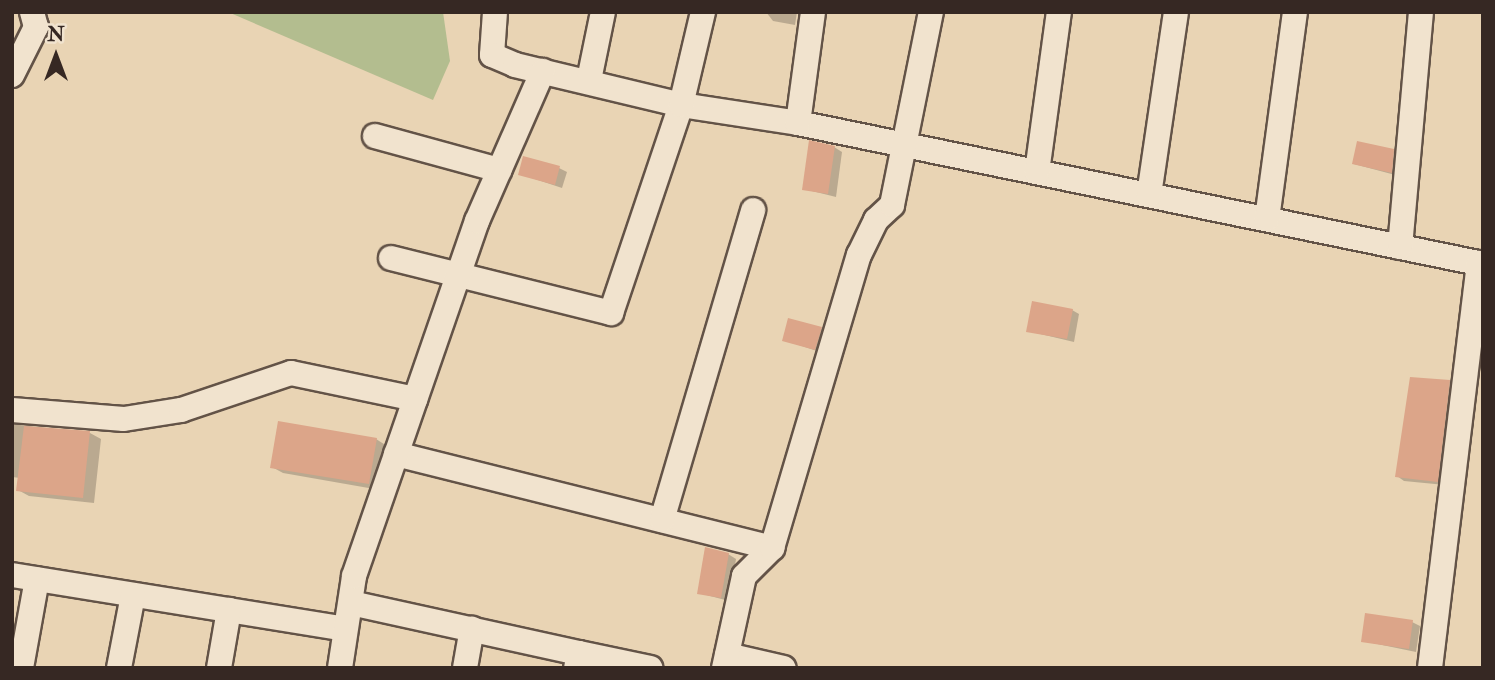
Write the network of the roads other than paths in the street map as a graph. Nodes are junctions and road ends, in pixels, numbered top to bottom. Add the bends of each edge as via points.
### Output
1 (32, 12) edge
2 (495, 12) edge
3 (603, 12) edge
4 (704, 12) edge
5 (813, 12) edge
6 (931, 12) edge
7 (1059, 12) edge
8 (1176, 12) edge
9 (1295, 12) edge
10 (1421, 12) edge
11 (543, 71) junction
12 (12, 75) edge
13 (589, 80) junction
14 (681, 105) junction
15 (798, 123) junction
16 (375, 136) dead end
17 (906, 145) junction
18 (499, 170) junction
19 (1037, 172) junction
20 (1149, 195) junction
21 (753, 210) dead end
22 (1267, 219) junction
23 (1400, 247) junction
24 (391, 258) dead end
25 (1481, 264) edge
26 (458, 275) junction
27 (415, 399) junction
28 (12, 410) edge
29 (396, 454) junction
30 (662, 520) junction
31 (772, 548) junction
32 (12, 575) edge
33 (37, 579) junction
34 (133, 595) junction
35 (351, 603) junction
36 (229, 610) junction
37 (344, 629) junction
38 (472, 629) junction
39 (577, 660) edge
40 (726, 662) edge
41 (21, 668) edge
42 (120, 668) edge
43 (219, 668) edge
44 (340, 668) edge
45 (465, 668) edge
46 (650, 668) edge
47 (784, 668) edge
48 (1430, 668) edge

1 - 12 street via 36,27
2 - 11 street via 492,54
3 - 13 street
4 - 14 street
5 - 15 street
6 - 17 street
7 - 19 street
8 - 20 street
9 - 22 street
10 - 23 street
11 - 13 street
11 - 18 street
13 - 14 street
14 - 15 street
14 - 26 street via 611,313
15 - 17 street
16 - 18 street
17 - 19 street
17 - 31 street via 892,205 876,220 859,256
18 - 26 street
19 - 20 street
20 - 22 street
21 - 30 street
22 - 23 street
23 - 25 street
24 - 26 street
25 - 48 street
26 - 27 street
27 - 28 street via 291,373 181,411 124,419
27 - 29 street
29 - 30 street
29 - 35 street via 354,576
30 - 31 street
31 - 40 street via 744,576
32 - 33 street
33 - 34 street
33 - 41 street
34 - 36 street
34 - 42 street
35 - 37 street
35 - 38 street
36 - 37 street
36 - 43 street
37 - 44 street
38 - 39 street
38 - 45 street
39 - 46 street
40 - 47 street

